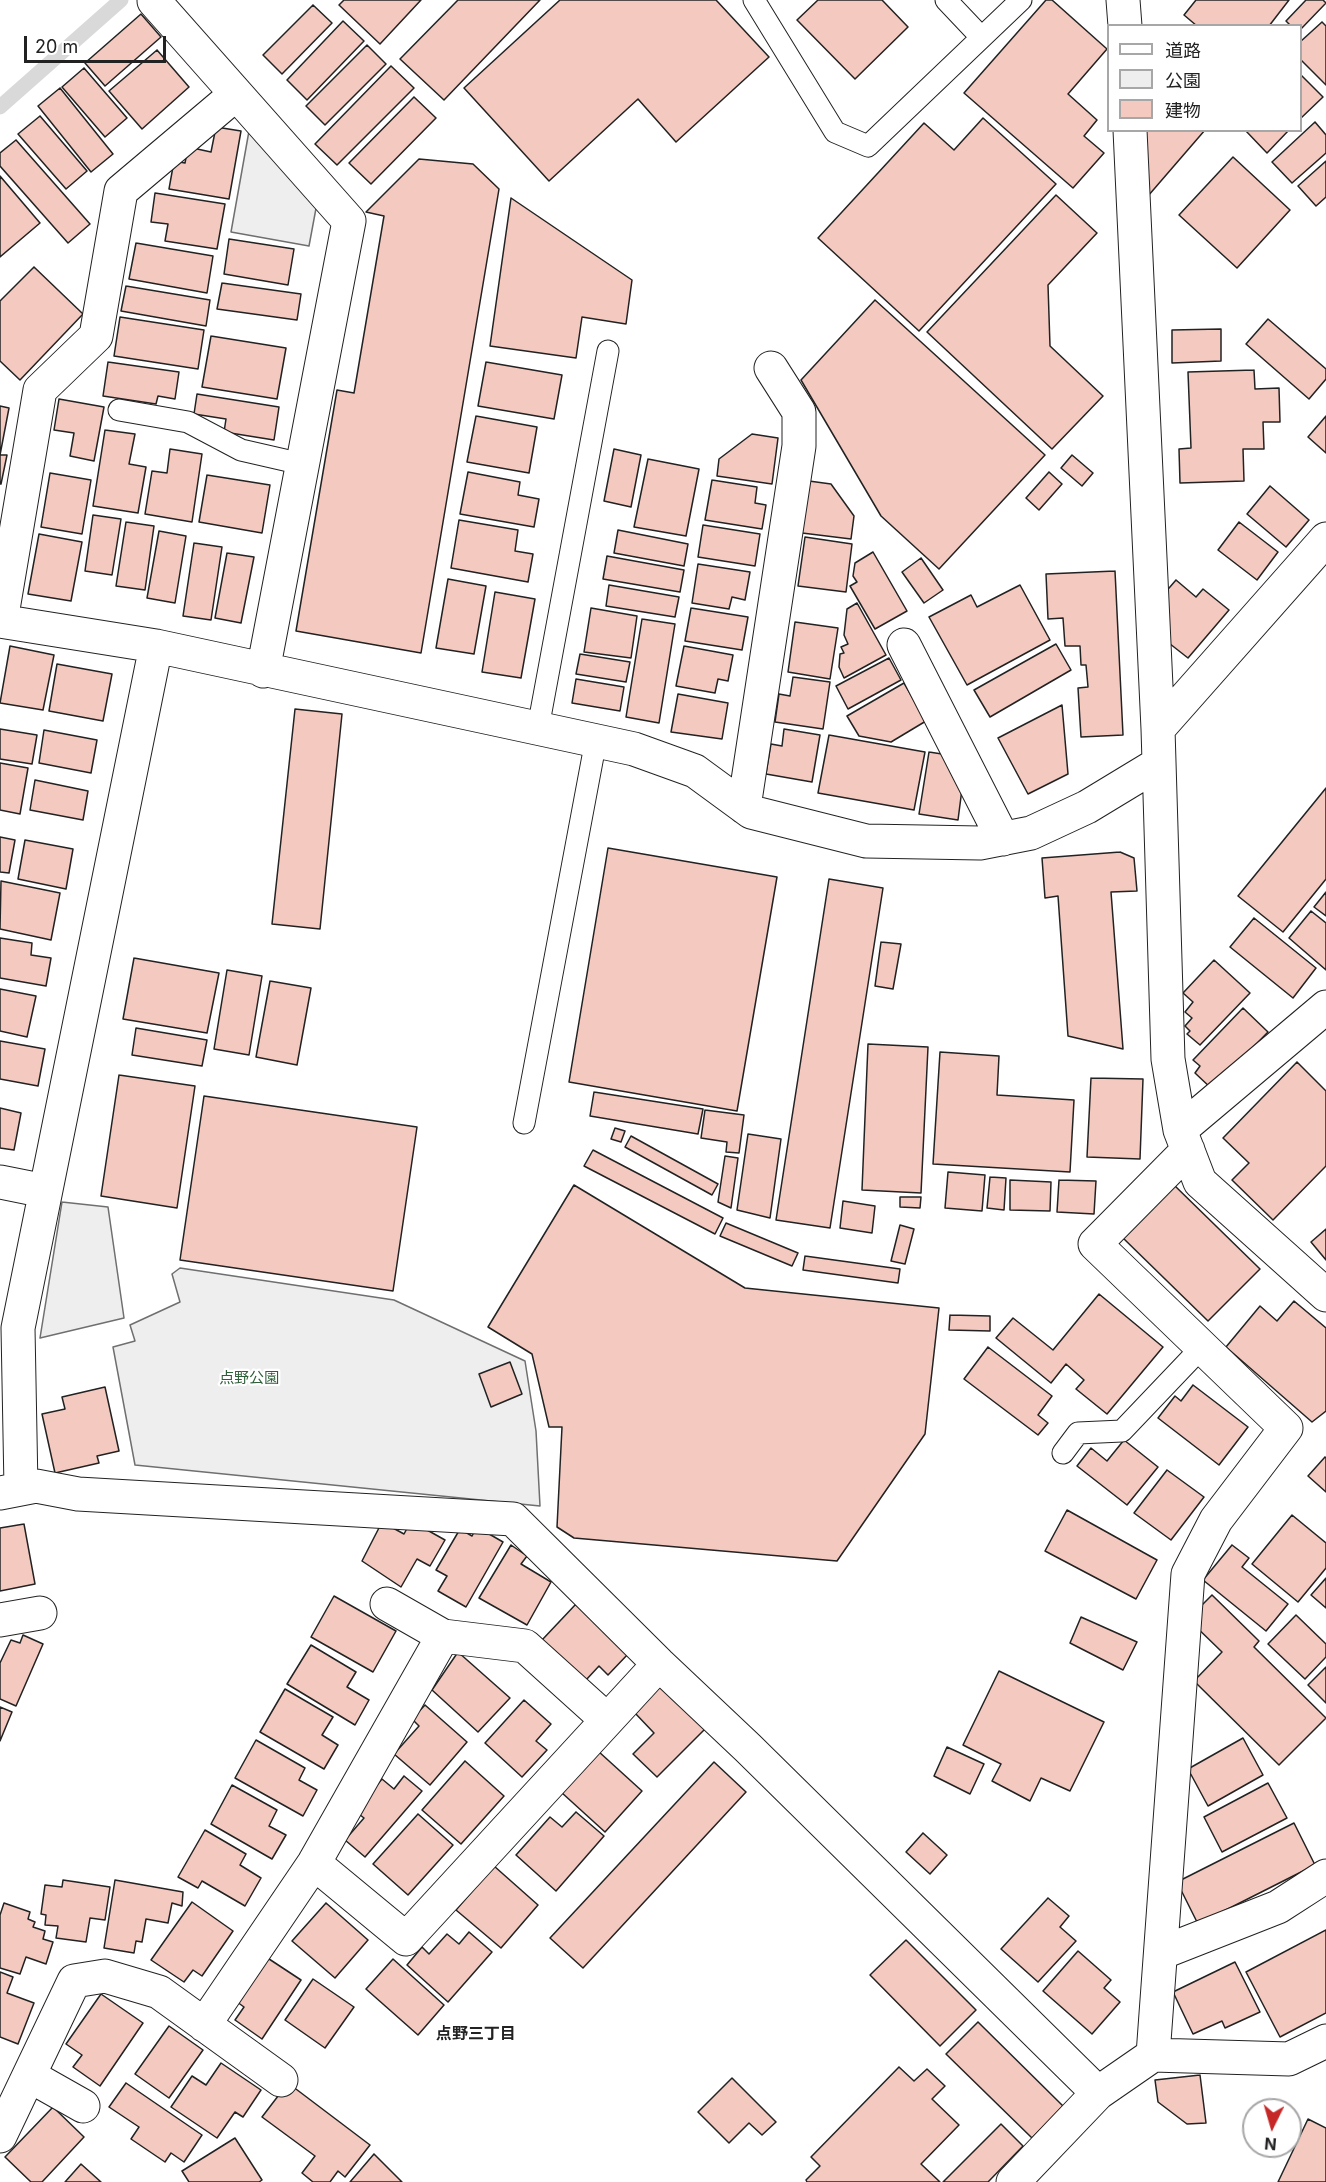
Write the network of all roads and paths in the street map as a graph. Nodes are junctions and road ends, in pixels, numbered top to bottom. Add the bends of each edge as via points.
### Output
1 (754, 0) edge
2 (946, 0) edge
3 (1020, 0) edge
4 (1123, 0) edge
5 (154, 1) edge
6 (1125, 24) edge
7 (981, 38) junction
8 (236, 94) junction
9 (1130, 132) edge
10 (608, 351) dead end
11 (771, 368) dead end
12 (119, 410) dead end
13 (302, 464) junction
14 (1326, 539) edge
15 (1, 621) edge
16 (904, 645) dead end
17 (156, 646) junction
18 (263, 671) junction
19 (538, 728) junction
20 (1158, 729) junction
21 (596, 740) junction
22 (1158, 764) junction
23 (744, 807) junction
24 (1003, 839) junction
25 (1326, 1007) edge
26 (524, 1123) dead end
27 (1184, 1140) junction
28 (0, 1182) edge
29 (45, 1191) junction
30 (1326, 1295) edge
31 (1202, 1347) junction
32 (1063, 1453) dead end
33 (10, 1490) edge
34 (387, 1604) dead end
35 (40, 1613) dead end
36 (0, 1620) edge
37 (443, 1636) junction
38 (659, 1664) junction
39 (607, 1720) junction
40 (314, 1863) junction
41 (1326, 1876) edge
42 (1161, 1953) junction
43 (204, 2025) junction
44 (1326, 2042) edge
45 (1153, 2055) junction
46 (30, 2076) junction
47 (282, 2080) dead end
48 (1098, 2093) junction
49 (82, 2106) dead end
50 (0, 2136) edge
51 (1013, 2182) edge

1 - 7 lane via 836,132 868,146
2 - 7 lane
3 - 7 lane
4 - 6 street
5 - 8 street
8 - 13 street via 349,221
8 - 15 street via 121,191 96,336 40,390
9 - 20 street
10 - 19 lane
11 - 23 street via 799,412 800,446
12 - 13 lane via 188,423 241,450
13 - 18 street
14 - 20 street
15 - 17 street
16 - 24 street
17 - 18 street
17 - 29 street
18 - 19 street
19 - 21 street
20 - 22 street
21 - 23 street via 634,748 695,771
21 - 26 lane
22 - 24 street via 1087,807 1031,834
22 - 27 street via 1168,1059
23 - 24 street via 866,841 980,843
25 - 27 street
27 - 30 street via 1200,1182
27 - 31 street via 1095,1244
28 - 29 street
29 - 33 street via 18,1328
31 - 32 lane via 1122,1431 1078,1433
31 - 42 street via 1286,1428 1216,1520 1188,1574
33 - 38 street via 36,1486 78,1494 513,1519
34 - 37 street
35 - 36 street
37 - 39 street via 525,1646
37 - 40 street
38 - 39 street
38 - 48 street
39 - 40 street via 406,1939
40 - 43 street
41 - 42 street via 1278,1907
42 - 45 street
43 - 46 street via 159,1992 105,1976 74,1981
43 - 47 street
44 - 45 street via 1288,2059
45 - 48 street
46 - 49 street
46 - 50 street
48 - 51 street

